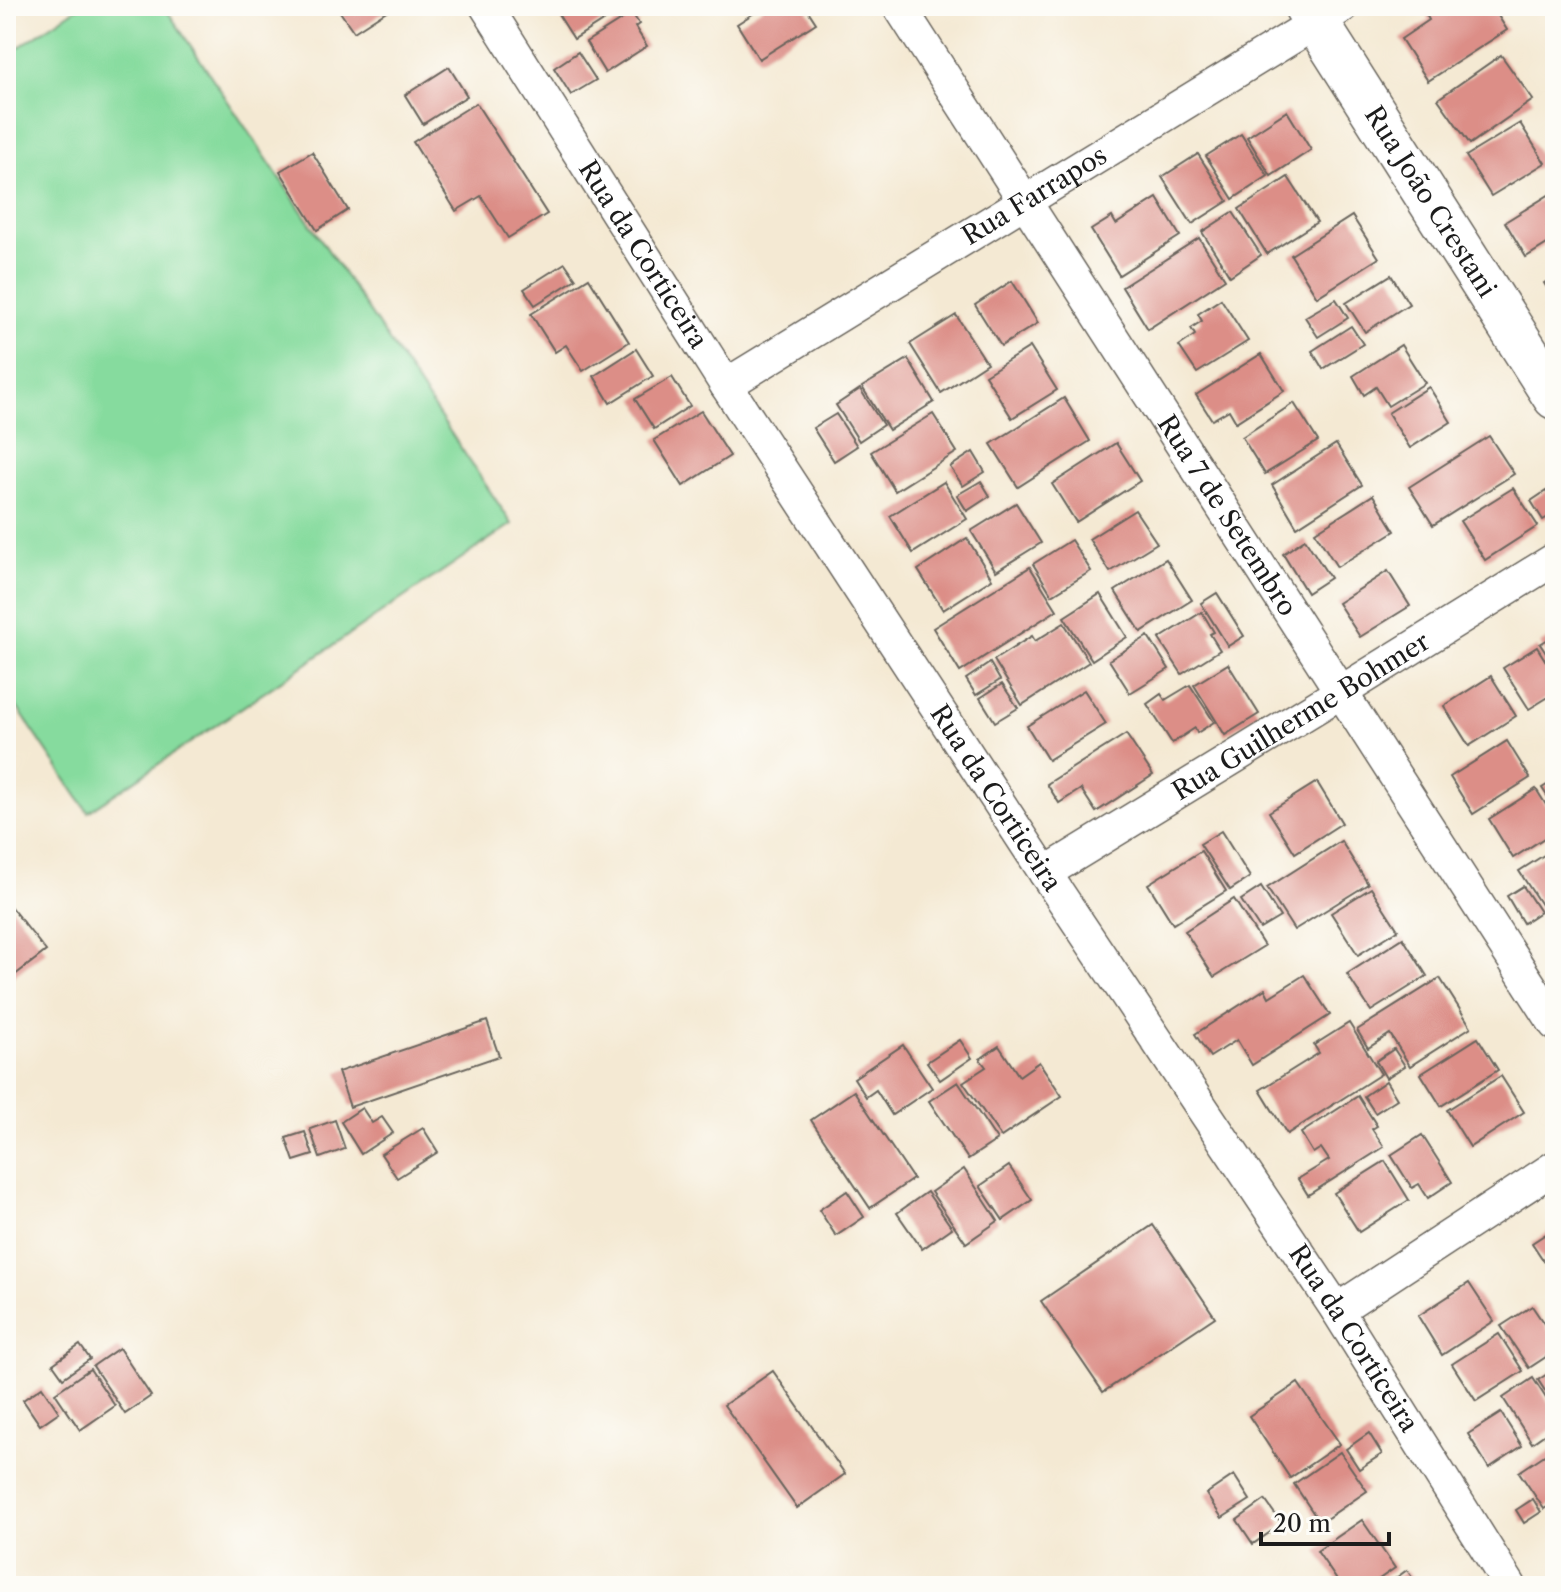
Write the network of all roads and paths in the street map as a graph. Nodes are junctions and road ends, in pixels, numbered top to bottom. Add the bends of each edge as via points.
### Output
1 (486, 6) edge
2 (899, 6) edge
3 (1322, 12) edge
4 (1025, 202) junction
5 (726, 385) junction
6 (1555, 397) edge
7 (1555, 559) edge
8 (1341, 692) junction
9 (1045, 873) junction
10 (1555, 1024) edge
11 (1555, 1167) edge
12 (1337, 1310) junction
13 (1510, 1586) edge

1 - 5 street, Rua da Corticeira
2 - 4 street, Rua 7 de Setembro
3 - 4 street, Rua Farrapos
3 - 6 street, Rua João Crestani
4 - 5 street, Rua Farrapos
4 - 8 street, Rua 7 de Setembro
5 - 9 street, Rua da Corticeira
7 - 8 street, Rua Guilherme Bohmer
8 - 9 street, Rua Guilherme Bohmer
8 - 10 street, Rua 7 de Setembro
9 - 12 street, Rua da Corticeira
11 - 12 street
12 - 13 street, Rua da Corticeira

